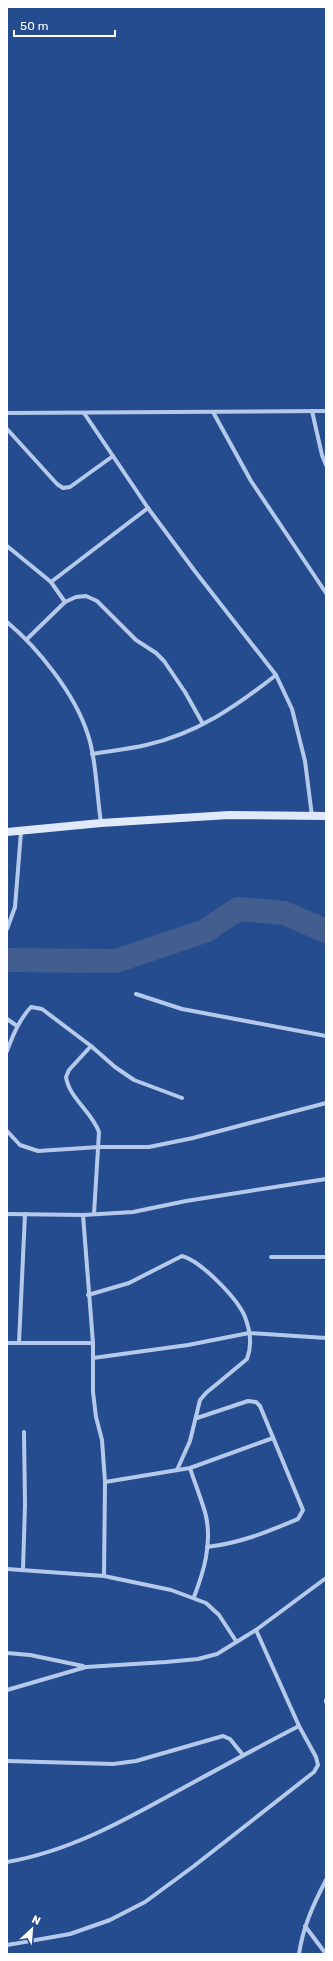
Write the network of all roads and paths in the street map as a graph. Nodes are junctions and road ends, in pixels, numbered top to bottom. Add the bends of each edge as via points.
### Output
1 (312, 411) junction
2 (326, 411) edge
3 (213, 412) junction
4 (7, 413) edge
5 (84, 413) junction
6 (7, 429) edge
7 (113, 456) junction
8 (326, 465) edge
9 (148, 508) junction
10 (7, 546) edge
11 (51, 582) junction
12 (326, 593) edge
13 (65, 602) junction
14 (7, 622) edge
15 (27, 639) junction
16 (276, 675) junction
17 (203, 724) junction
18 (92, 754) junction
19 (312, 816) junction
20 (326, 816) edge
21 (101, 823) junction
22 (7, 832) edge
23 (21, 832) junction
24 (8, 927) edge
25 (136, 994) dead end
26 (7, 1019) edge
27 (17, 1026) junction
28 (326, 1036) edge
29 (91, 1046) junction
30 (7, 1051) edge
31 (182, 1098) dead end
32 (326, 1104) edge
33 (7, 1131) edge
34 (99, 1147) junction
35 (326, 1179) edge
36 (7, 1214) edge
37 (25, 1214) junction
38 (94, 1214) junction
39 (83, 1215) junction
40 (326, 1257) edge
41 (271, 1258) dead end
42 (88, 1295) junction
43 (249, 1333) junction
44 (326, 1338) edge
45 (7, 1343) edge
46 (19, 1343) junction
47 (93, 1343) junction
48 (93, 1358) junction
49 (197, 1418) junction
50 (24, 1432) dead end
51 (273, 1438) junction
52 (190, 1468) junction
53 (177, 1470) junction
54 (105, 1482) junction
55 (207, 1547) junction
56 (7, 1569) edge
57 (23, 1570) junction
58 (104, 1576) junction
59 (326, 1578) edge
60 (194, 1597) junction
61 (256, 1630) junction
62 (236, 1641) junction
63 (7, 1654) edge
64 (86, 1667) junction
65 (7, 1690) edge
66 (299, 1726) junction
67 (243, 1755) junction
68 (7, 1761) edge
69 (7, 1862) edge
70 (326, 1880) edge
71 (305, 1926) junction
72 (7, 1944) edge
73 (299, 1954) edge
74 (326, 1954) edge

1 - 2 street
1 - 3 street
1 - 8 street
3 - 5 street
3 - 12 street via 251,481
4 - 5 street
5 - 7 street
6 - 7 street via 63,488 70,487
7 - 9 street
9 - 11 street
9 - 16 street
10 - 11 street
11 - 13 street
13 - 15 street
13 - 17 street via 76,596 86,596 97,601 136,640 156,653 185,692
14 - 15 street
15 - 18 street via 49,666 71,700 87,732
16 - 17 street via 243,701
16 - 19 street via 292,709 305,761
17 - 18 street via 180,735 146,745
18 - 21 street
19 - 20 street
19 - 21 street via 229,815
21 - 23 street
22 - 23 street
23 - 24 street via 15,908
25 - 28 street via 182,1009
26 - 27 street
27 - 29 street via 31,1007 36,1006
27 - 30 street
29 - 31 street via 115,1068 134,1080
29 - 34 street via 69,1070 66,1077 70,1088 96,1122
32 - 34 street via 185,1140 149,1146
33 - 34 street via 20,1145 33,1150
34 - 38 street
35 - 38 street via 133,1212
36 - 37 street
37 - 39 street
37 - 46 street
38 - 39 street
39 - 42 street
40 - 41 street
42 - 43 street via 129,1282 182,1256 194,1261 217,1280 245,1316
42 - 47 street
43 - 44 street
43 - 48 street via 188,1345
43 - 49 street via 251,1350 248,1359 206,1393 198,1407
45 - 46 street
46 - 47 street
47 - 48 street
48 - 54 street via 93,1392 102,1440
49 - 51 street via 251,1400 260,1406
49 - 53 street via 190,1442
50 - 57 street
51 - 52 street
51 - 55 street via 303,1510 302,1515 298,1519 253,1537 232,1544
52 - 53 street
52 - 55 street via 206,1516
53 - 54 street
54 - 58 street
55 - 60 street via 206,1564
56 - 57 street
57 - 58 street
58 - 60 street
59 - 61 street
60 - 62 street via 206,1603 219,1615
61 - 62 street
61 - 66 street
62 - 64 street via 217,1654 198,1659
63 - 64 street via 30,1655
64 - 65 street
66 - 67 street
66 - 72 street via 316,1757 318,1765 314,1772 194,1866 145,1902 110,1920 70,1934
67 - 68 street via 230,1739 223,1736 143,1759 114,1764
67 - 69 street via 123,1822 33,1858
70 - 71 street
71 - 73 street
71 - 74 street

